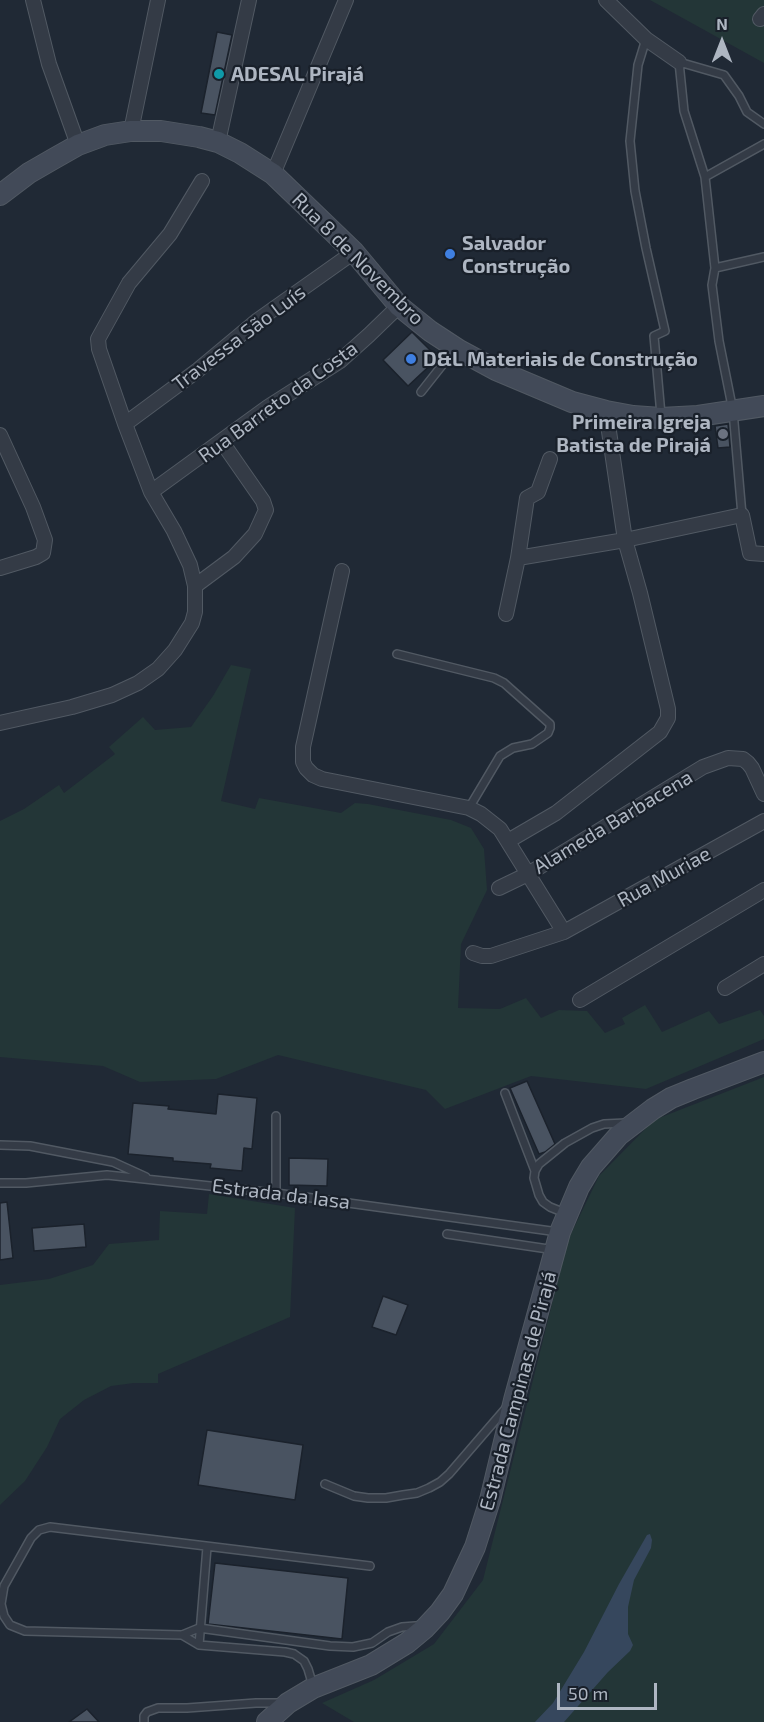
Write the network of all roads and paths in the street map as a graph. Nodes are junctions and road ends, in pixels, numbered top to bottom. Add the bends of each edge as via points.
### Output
1 (33, 0) edge
2 (158, 0) edge
3 (249, 0) edge
4 (346, 0) edge
5 (606, 0) edge
6 (646, 39) junction
7 (679, 62) junction
8 (764, 124) edge
9 (131, 131) junction
10 (218, 142) junction
11 (764, 144) edge
12 (78, 145) junction
13 (273, 174) junction
14 (705, 177) junction
15 (202, 182) dead end
16 (0, 195) edge
17 (354, 252) junction
18 (764, 257) edge
19 (715, 268) junction
20 (399, 306) junction
21 (456, 348) junction
22 (421, 392) dead end
23 (764, 406) edge
24 (606, 411) junction
25 (733, 411) junction
26 (661, 418) junction
27 (124, 424) junction
28 (0, 435) edge
29 (222, 442) junction
30 (550, 459) dead end
31 (151, 492) junction
32 (742, 515) junction
33 (625, 540) junction
34 (764, 554) edge
35 (518, 558) junction
36 (0, 568) edge
37 (342, 571) dead end
38 (195, 586) junction
39 (506, 614) dead end
40 (397, 654) dead end
41 (0, 723) edge
42 (764, 794) edge
43 (469, 808) junction
44 (764, 821) edge
45 (508, 841) junction
46 (528, 874) junction
47 (499, 888) dead end
48 (764, 890) edge
49 (564, 932) junction
50 (473, 953) dead end
51 (764, 964) edge
52 (725, 988) dead end
53 (580, 1000) dead end
54 (764, 1062) edge
55 (505, 1093) dead end
56 (276, 1116) dead end
57 (632, 1124) junction
58 (0, 1145) edge
59 (535, 1171) junction
60 (152, 1179) junction
61 (0, 1183) edge
62 (276, 1192) junction
63 (561, 1232) junction
64 (447, 1234) dead end
65 (514, 1400) junction
66 (325, 1484) dead end
67 (207, 1547) junction
68 (370, 1566) dead end
69 (199, 1628) junction
70 (425, 1628) junction
71 (182, 1635) junction
72 (199, 1645) junction
73 (313, 1688) junction
74 (288, 1703) junction
75 (144, 1722) edge
76 (267, 1722) edge

1 - 12 street via 49,64
2 - 9 street
3 - 10 street
4 - 13 street
5 - 6 street
6 - 7 street
6 - 26 lane via 638,65 630,141 643,237 665,331 654,336
7 - 8 lane via 724,75 747,112
7 - 14 lane via 684,111
9 - 10 main road, Rua 8 de Novembro via 161,131
9 - 12 main road, Rua 8 de Novembro
10 - 13 main road, Rua 8 de Novembro
11 - 14 lane
12 - 16 main road, Rua 8 de Novembro
13 - 17 main road, Rua 8 de Novembro
14 - 19 lane
15 - 27 street via 170,234 129,283 98,339
17 - 20 main road, Rua 8 de Novembro
17 - 27 street, Travessa São Luís via 258,320
18 - 19 lane
19 - 25 lane via 712,285 719,341
20 - 21 main road, Rua 8 de Novembro
20 - 29 street, Rua Barreto da Costa via 340,361
21 - 22 lane
21 - 24 main road, Rua 8 de Novembro via 549,393
23 - 25 main road, Rua 8 de Novembro
24 - 26 main road, Rua 8 de Novembro
24 - 33 street
25 - 26 main road, Rua 8 de Novembro
25 - 32 lane
27 - 31 street
28 - 36 street via 45,540 43,553
29 - 31 street, Rua Barreto da Costa
29 - 38 street via 266,510 255,534 234,557
30 - 35 street via 538,492 527,498
31 - 38 street via 190,565
32 - 33 street
32 - 34 street via 750,554
33 - 35 street
33 - 45 street via 668,718 660,732 556,813
35 - 39 street
37 - 43 street via 303,747 303,762 313,775 322,779
38 - 41 street via 192,622 158,669 112,695
40 - 43 lane via 494,678 550,724 548,732 532,744 513,748 501,756
42 - 46 street, Alameda Barbacena via 748,763 728,758 703,767
43 - 45 street via 501,829
44 - 49 street, Rua Muriae
45 - 46 street
46 - 47 street, Alameda Barbacena
46 - 49 street
48 - 53 street
49 - 50 street, Rua Muriae via 499,954
51 - 52 street
54 - 57 main road, Estrada Campinas de Pirajá via 671,1098
55 - 59 lane
56 - 62 lane
57 - 59 lane via 604,1124 582,1133 551,1153
57 - 63 main road, Estrada Campinas de Pirajá via 591,1167
58 - 60 lane via 30,1146 113,1162
59 - 63 lane via 535,1187
60 - 61 lane, Estrada da Iasa via 107,1175
60 - 62 lane, Estrada da Iasa
62 - 63 lane, Estrada da Iasa
63 - 64 lane
63 - 65 main road, Estrada Campinas de Pirajá
65 - 66 lane via 450,1474 429,1488 368,1498
65 - 70 main road, Estrada Campinas de Pirajá via 475,1547 453,1594
67 - 68 lane
67 - 69 lane
67 - 71 lane via 50,1527 31,1538 4,1586 4,1616 10,1624 25,1631
69 - 70 lane via 353,1647 372,1643 402,1627
69 - 71 lane
69 - 72 lane
70 - 73 main road, Estrada Campinas de Pirajá via 371,1665
71 - 72 lane
72 - 73 lane via 294,1654 304,1661
73 - 74 main road, Estrada Campinas de Pirajá
74 - 75 lane via 158,1708 147,1712
74 - 76 main road, Estrada Campinas de Pirajá

